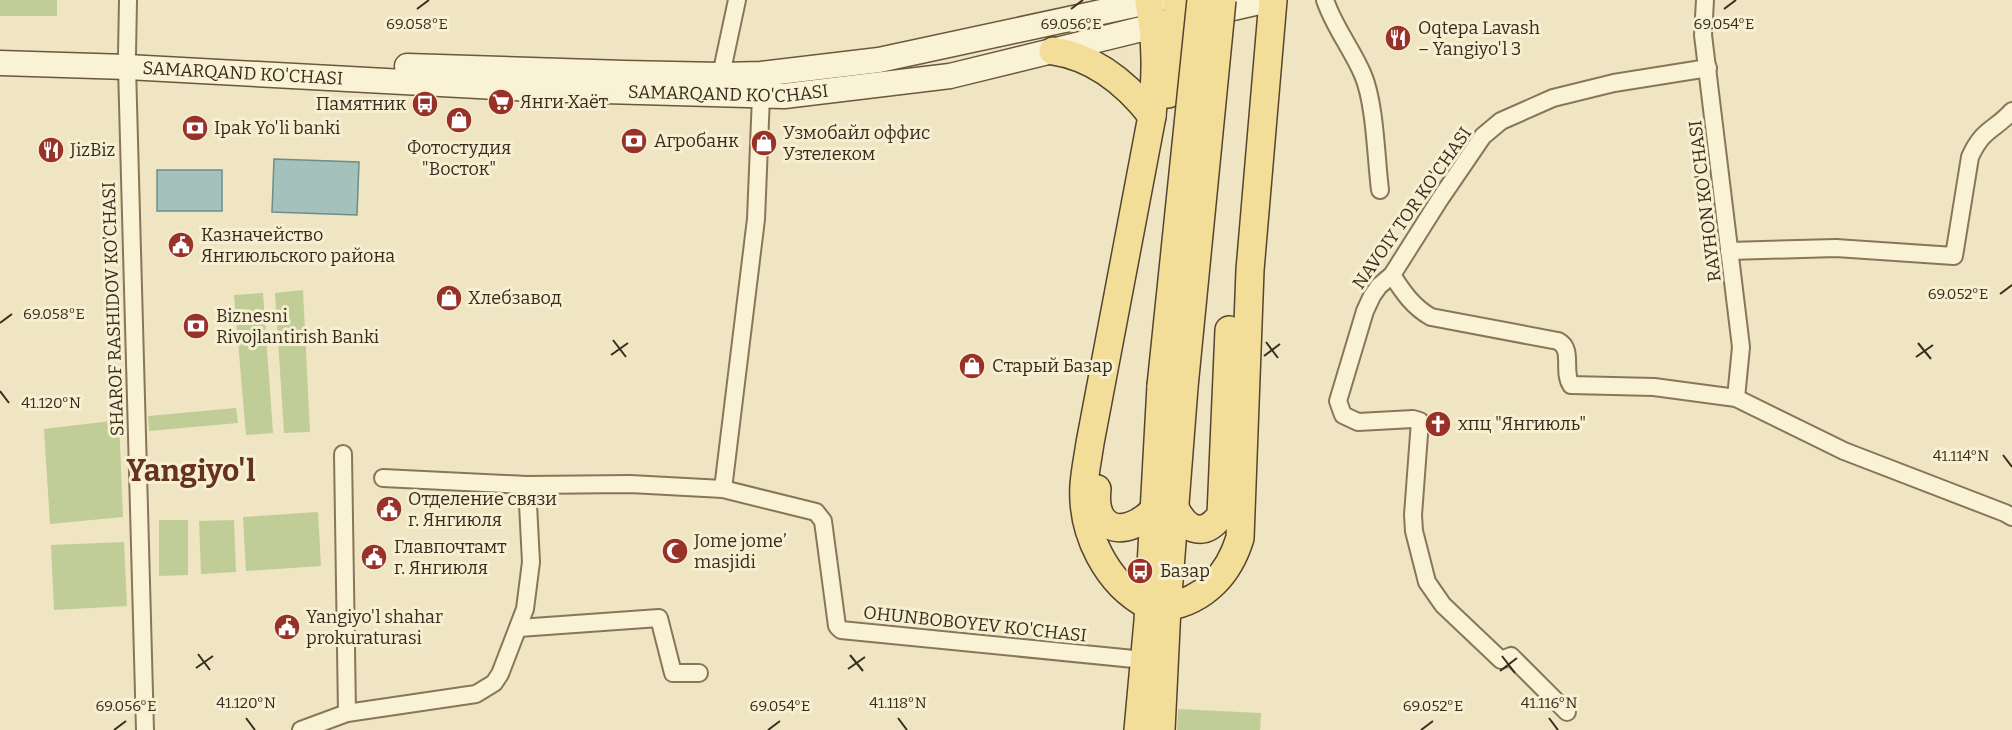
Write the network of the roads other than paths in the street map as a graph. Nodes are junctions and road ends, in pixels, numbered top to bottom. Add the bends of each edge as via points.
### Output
1 (128, 0) edge
2 (737, 0) edge
3 (1201, 0) edge
4 (1222, 0) edge
5 (1325, 0) edge
6 (1706, 0) edge
7 (1263, 1) edge
8 (1163, 9) edge
9 (0, 51) edge
10 (1053, 51) junction
11 (127, 61) junction
12 (0, 63) edge
13 (1708, 68) junction
14 (721, 75) junction
15 (761, 96) junction
16 (2012, 111) edge
17 (1152, 116) junction
18 (1380, 190) dead end
19 (1729, 251) junction
20 (1392, 275) junction
21 (1172, 386) junction
22 (1736, 399) junction
23 (343, 454) dead end
24 (383, 478) dead end
25 (527, 485) junction
26 (723, 489) junction
27 (1165, 510) junction
28 (2012, 517) edge
29 (1158, 607) junction
30 (519, 628) junction
31 (1144, 660) junction
32 (699, 673) dead end
33 (1567, 712) dead end
34 (347, 713) junction
35 (146, 730) edge
36 (301, 730) edge
37 (1138, 730) edge
38 (1161, 730) edge

1 - 11 street, SHAROF RASHIDOV KO’CHASI
2 - 14 street
3 - 21 main road, bridge
4 - 21 main road, bridge
5 - 18 street via 1363,75
6 - 13 street, RAYHON KO'CHASI via 1703,35
7 - 8 main road, SAMARQAND KO'CHASI
7 - 27 main road via 1256,28 1231,291 1221,515 1214,525 1201,530
7 - 29 main road via 1240,538 1227,567 1209,588 1194,599
8 - 10 main road, SAMARQAND KO'CHASI
8 - 14 main road, SAMARQAND KO'CHASI via 879,60
8 - 17 main road
8 - 27 main road via 1177,45 1145,246 1114,388 1096,507 1104,521 1116,527 1132,526
9 - 11 main road, SAMARQAND KO'CHASI
10 - 15 main road, SAMARQAND KO'CHASI via 950,76
10 - 17 main road via 1072,54 1117,79
11 - 12 main road, SAMARQAND KO'CHASI
11 - 14 main road, SAMARQAND KO'CHASI
11 - 15 main road, SAMARQAND KO'CHASI via 545,90
11 - 35 street, SHAROF RASHIDOV KO’CHASI
13 - 19 street, RAYHON KO'CHASI
13 - 20 street, NAVOIY TOR KO'CHASI via 1614,83 1553,98 1501,122 1483,136
15 - 26 street via 756,219
16 - 19 street via 1976,143 1954,256 1836,248
17 - 29 main road via 1084,485 1089,528 1100,556 1128,593
19 - 22 street, RAYHON KO'CHASI via 1741,346
20 - 22 street via 1408,300 1431,317 1564,344 1571,385 1654,387
20 - 33 street, NAVOIY TOR KO'CHASI via 1368,303 1338,401 1343,415 1358,422 1420,422 1413,515 1427,582 1443,605 1501,660 1511,656
21 - 27 main road
22 - 28 street via 1844,451
23 - 34 street
24 - 25 street, OHUNBOBOYEV KO'CHASI
25 - 26 street, OHUNBOBOYEV KO'CHASI via 630,484
25 - 30 street via 531,562
26 - 31 street, OHUNBOBOYEV KO'CHASI via 820,516 837,626 841,630
27 - 29 main road
29 - 31 main road
29 - 38 main road
30 - 32 street via 659,618 673,673
30 - 34 street via 500,674 484,691
31 - 37 main road
34 - 36 street

